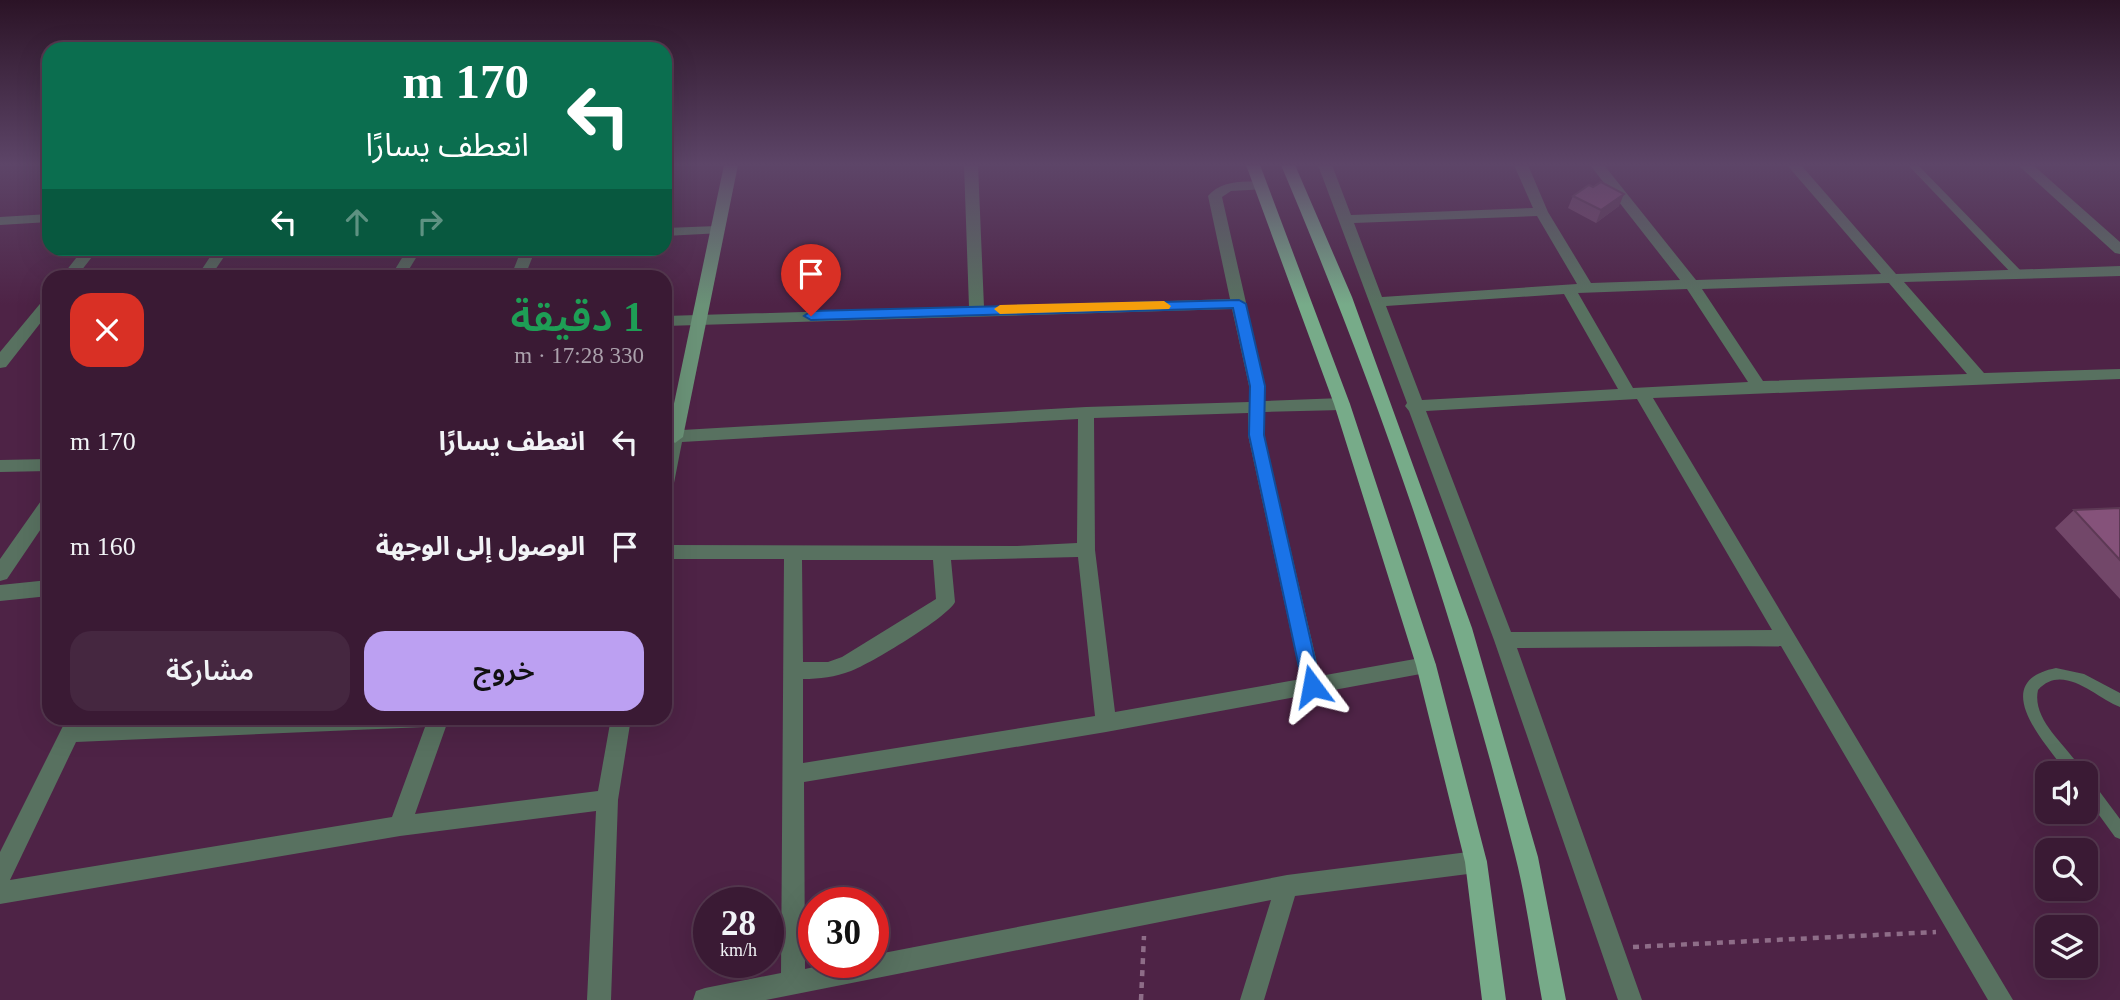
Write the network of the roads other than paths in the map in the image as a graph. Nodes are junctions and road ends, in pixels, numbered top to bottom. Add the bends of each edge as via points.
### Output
1 (721, 212) edge
2 (973, 212) edge
3 (1218, 212) edge
4 (1271, 212) edge
5 (1308, 212) edge
6 (1342, 212) edge
7 (1541, 212) joint
8 (1634, 212) edge
9 (1835, 212) edge
10 (1958, 212) edge
11 (2077, 212) edge
12 (42, 218) edge
13 (1345, 219) junction
14 (0, 221) edge
15 (717, 230) junction
16 (672, 232) edge
17 (2120, 250) edge
18 (85, 256) edge
19 (74, 270) edge
20 (2120, 271) edge
21 (2019, 275) junction
22 (1895, 280) junction
23 (1691, 284) junction
24 (1587, 288) junction
25 (1568, 289) junction
26 (1375, 302) junction
27 (1239, 304) junction
28 (977, 310) junction
29 (42, 311) edge
30 (700, 320) junction
31 (672, 321) edge
32 (0, 363) edge
33 (2120, 374) edge
34 (1981, 380) junction
35 (1759, 387) junction
36 (1635, 395) junction
37 (1342, 404) junction
38 (1413, 405) junction
39 (1256, 407) junction
40 (1086, 413) junction
41 (672, 429) edge
42 (672, 437) edge
43 (42, 465) edge
44 (0, 466) edge
45 (42, 513) edge
46 (1086, 550) junction
47 (672, 552) edge
48 (793, 552) junction
49 (941, 553) junction
50 (0, 574) edge
51 (42, 590) edge
52 (0, 593) edge
53 (1784, 638) junction
54 (1504, 640) junction
55 (1426, 665) junction
56 (793, 671) junction
57 (1312, 686) junction
58 (2120, 701) edge
59 (1106, 723) junction
60 (73, 725) edge
61 (436, 725) edge
62 (620, 725) edge
63 (2068, 761) edge
64 (793, 774) junction
65 (607, 800) junction
66 (2098, 802) edge
67 (400, 826) junction
68 (2120, 832) edge
69 (1476, 862) junction
70 (0, 876) edge
71 (1287, 886) junction
72 (0, 893) edge
73 (793, 982) junction
74 (599, 1000) edge
75 (705, 1000) edge
76 (1252, 1000) edge
77 (1494, 1000) edge
78 (1554, 1000) edge
79 (1630, 1000) edge
80 (2001, 1000) edge

1 - 15 street
2 - 28 street
3 - 27 street
4 - 37 main road
5 - 78 main road via 1345,297 1462,628 1527,858
6 - 13 street
7 - 13 street
7 - 24 street
8 - 23 street
9 - 22 street
10 - 21 lane
11 - 17 street
12 - 14 street
13 - 26 street
15 - 16 street
15 - 30 street
18 - 19 street
20 - 21 street
21 - 22 street
22 - 23 street
22 - 34 street
23 - 24 street
23 - 35 street
24 - 25 street
25 - 26 street
25 - 36 street
26 - 38 street
27 - 28 street
27 - 39 street via 1257,386
28 - 30 street
29 - 32 street
30 - 31 street
30 - 41 street
33 - 34 street
34 - 35 street
35 - 36 street
36 - 38 street
36 - 53 street
37 - 39 street
37 - 55 main road
38 - 54 street
39 - 40 street
39 - 57 street via 1256,435
40 - 42 street
40 - 46 street
43 - 44 street
45 - 50 street
46 - 49 street
46 - 59 street
47 - 48 street
48 - 49 street
48 - 56 street
49 - 56 street via 946,602 936,611 848,664
51 - 52 street
53 - 54 street
53 - 80 street
54 - 79 street
55 - 57 street
55 - 69 main road
56 - 64 street
57 - 59 street
58 - 63 lane via 2072,676 2040,678 2032,686 2033,712
59 - 64 street
60 - 70 street
61 - 67 street
62 - 65 street
64 - 73 street
65 - 67 street
65 - 74 street
66 - 68 lane
67 - 72 street
69 - 71 street
69 - 77 main road
71 - 73 street
71 - 76 street
73 - 75 street

